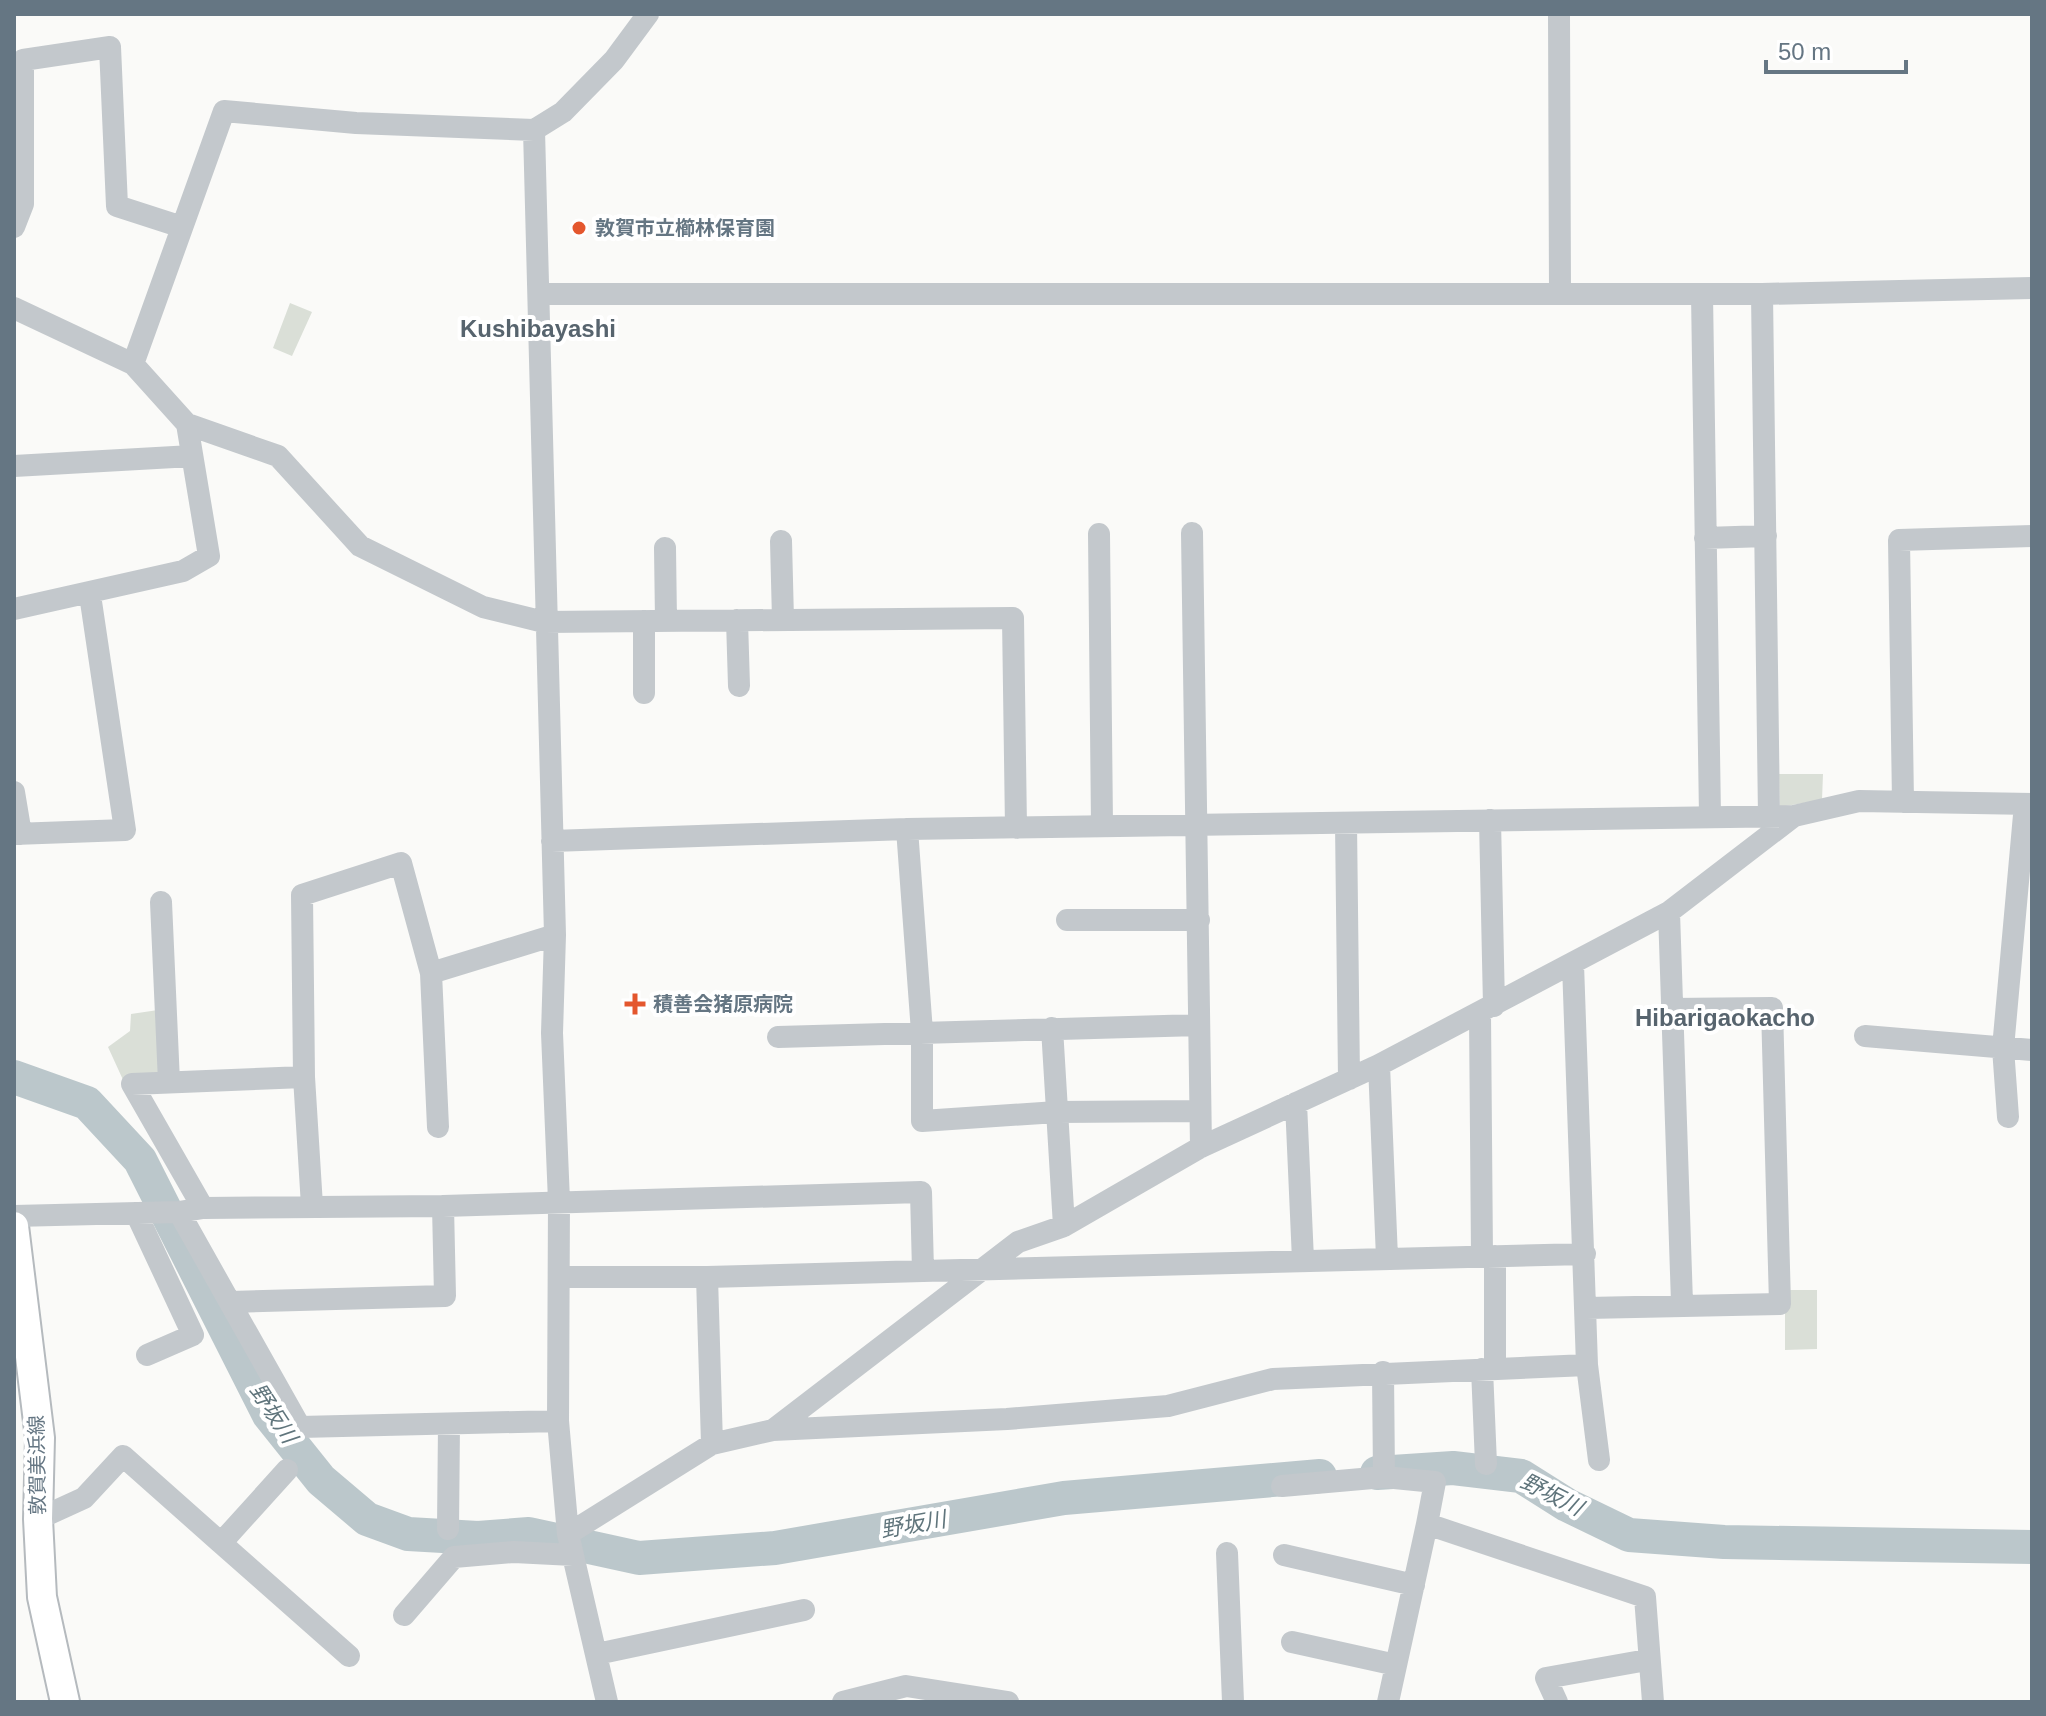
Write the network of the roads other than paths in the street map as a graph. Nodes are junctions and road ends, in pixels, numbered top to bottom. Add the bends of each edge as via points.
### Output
1 (648, 14) edge
2 (1559, 14) edge
3 (534, 130) junction
4 (14, 227) edge
5 (182, 227) junction
6 (2032, 288) edge
7 (539, 294) junction
8 (1560, 294) junction
9 (1702, 294) junction
10 (1762, 294) junction
11 (14, 308) edge
12 (133, 364) junction
13 (187, 424) junction
14 (192, 456) junction
15 (14, 466) edge
16 (1192, 533) dead end
17 (1099, 534) dead end
18 (1766, 536) junction
19 (2032, 536) edge
20 (1705, 538) junction
21 (781, 541) dead end
22 (665, 548) dead end
23 (90, 595) junction
24 (14, 609) edge
25 (737, 620) junction
26 (783, 620) junction
27 (655, 621) junction
28 (544, 622) junction
29 (739, 686) dead end
30 (644, 693) dead end
31 (14, 792) edge
32 (1903, 802) junction
33 (2028, 804) edge
34 (1794, 816) junction
35 (1710, 817) junction
36 (1769, 817) junction
37 (1490, 820) junction
38 (1346, 823) junction
39 (1199, 825) junction
40 (1102, 826) junction
41 (1016, 828) junction
42 (907, 829) junction
43 (18, 834) edge
44 (552, 841) junction
45 (161, 902) dead end
46 (1669, 912) junction
47 (1067, 920) dead end
48 (1199, 920) junction
49 (555, 935) junction
50 (1573, 964) junction
51 (431, 973) junction
52 (1671, 1009) junction
53 (1487, 1010) junction
54 (1199, 1025) junction
55 (1052, 1028) junction
56 (922, 1032) junction
57 (1865, 1036) dead end
58 (778, 1037) dead end
59 (2003, 1048) junction
60 (2032, 1050) edge
61 (1379, 1065) junction
62 (304, 1077) junction
63 (1349, 1079) junction
64 (169, 1082) junction
65 (1296, 1103) junction
66 (1200, 1111) junction
67 (1057, 1112) junction
68 (2008, 1117) dead end
69 (438, 1127) dead end
70 (1201, 1147) junction
71 (559, 1201) junction
72 (312, 1206) junction
73 (443, 1206) junction
74 (203, 1208) junction
75 (179, 1212) junction
76 (136, 1213) junction
77 (14, 1216) edge
78 (14, 1226) edge
79 (1064, 1226) junction
80 (1585, 1254) junction
81 (1489, 1256) junction
82 (1387, 1258) junction
83 (1303, 1260) junction
84 (984, 1268) junction
85 (923, 1271) junction
86 (559, 1277) junction
87 (707, 1277) junction
88 (231, 1302) junction
89 (1682, 1303) junction
90 (1587, 1308) junction
91 (19, 1309) edge
92 (147, 1355) dead end
93 (22, 1365) edge
94 (1587, 1365) junction
95 (1488, 1368) junction
96 (1383, 1372) junction
97 (558, 1421) junction
98 (449, 1424) junction
99 (773, 1430) junction
100 (712, 1444) junction
101 (1599, 1460) dead end
102 (1486, 1464) dead end
103 (287, 1470) dead end
104 (1384, 1477) junction
105 (1282, 1486) dead end
106 (38, 1519) junction
107 (1427, 1524) junction
108 (448, 1529) dead end
109 (221, 1543) junction
110 (571, 1545) junction
111 (1227, 1553) dead end
112 (1284, 1555) dead end
113 (1414, 1585) junction
114 (804, 1610) dead end
115 (404, 1615) dead end
116 (1292, 1642) dead end
117 (597, 1654) junction
118 (349, 1656) dead end
119 (1647, 1660) junction
120 (1396, 1665) junction
121 (909, 1694) edge
122 (973, 1700) edge
123 (65, 1702) edge
124 (607, 1702) edge
125 (844, 1702) edge
126 (1008, 1702) edge
127 (1233, 1702) edge
128 (1388, 1702) edge
129 (1557, 1702) edge
130 (1653, 1702) edge

1 - 3 street via 614,60 563,112
2 - 8 street
3 - 5 street via 224,111
3 - 7 street
4 - 5 street via 23,204 23,60 110,47 117,206
5 - 12 street
6 - 10 street
7 - 8 street
7 - 28 street
8 - 9 street
9 - 10 street
9 - 20 street
10 - 18 street
11 - 12 street
12 - 13 street
13 - 14 street
13 - 28 street via 278,456 360,546 483,607
14 - 15 street
14 - 23 street via 209,556 183,571
16 - 39 street
17 - 40 street
18 - 20 street
18 - 36 street
19 - 32 street via 1899,540
20 - 35 street
21 - 26 street
22 - 27 street
23 - 24 street
23 - 43 street via 125,830
25 - 26 street
25 - 27 street
25 - 29 street
26 - 41 street via 1013,618
27 - 28 street
27 - 30 street
28 - 44 street
31 - 43 street
32 - 33 street
32 - 34 street via 1859,801
33 - 59 street
34 - 36 street
34 - 46 street
35 - 36 street
35 - 37 street
37 - 38 street
37 - 53 street
38 - 39 street
38 - 63 street
39 - 40 street
39 - 48 street
40 - 41 street
41 - 42 street
42 - 44 street
42 - 56 street
44 - 49 street
45 - 64 street
46 - 50 street
46 - 52 street
47 - 48 street
48 - 54 street
49 - 51 street
49 - 71 street via 552,1033
50 - 53 street
50 - 80 street
51 - 62 street via 401,863 302,895
51 - 69 street
52 - 89 street
52 - 89 street via 1772,1008 1780,1304
53 - 61 street
53 - 81 street
54 - 55 street
54 - 66 street
55 - 56 street
55 - 67 street
56 - 58 street
56 - 67 street via 922,1121
57 - 59 street
59 - 60 street
59 - 68 street
61 - 63 street
61 - 82 street
62 - 64 street
62 - 72 street
63 - 65 street
64 - 74 street via 132,1084
65 - 70 street
65 - 83 street
66 - 67 street
66 - 70 street
67 - 79 street
70 - 79 street
71 - 73 street
71 - 85 street via 921,1192
71 - 86 street
72 - 73 street
72 - 74 street
73 - 88 street via 445,1296
74 - 75 street
75 - 76 street
75 - 88 street
76 - 77 street
76 - 92 street via 193,1335
78 - 91 main road, 敦賀美浜線
79 - 84 street via 1018,1242
80 - 81 street
80 - 90 street
81 - 82 street
81 - 95 street
82 - 83 street
83 - 84 street
84 - 85 street
84 - 99 street
85 - 87 street
86 - 87 street
86 - 97 street
87 - 100 street
88 - 98 street via 300,1427
89 - 90 street
90 - 94 street
91 - 93 main road, 敦賀美浜線
93 - 106 main road, 敦賀美浜線 via 40,1438
94 - 95 street
94 - 101 street
95 - 96 street
95 - 102 street
96 - 99 street via 1273,1379 1168,1406
96 - 104 street
97 - 98 street
97 - 110 street
98 - 108 street
99 - 100 street
100 - 110 street
103 - 109 street
104 - 105 street
104 - 107 street via 1435,1482
106 - 109 street via 84,1498 123,1456
106 - 123 main road, 敦賀美浜線 via 42,1597
107 - 113 street
107 - 119 street via 1645,1597
109 - 118 street
110 - 115 street via 454,1557
110 - 117 street
111 - 127 street
112 - 113 street
113 - 120 street
114 - 117 street
116 - 120 street
117 - 124 street
119 - 129 street via 1546,1678
119 - 130 street
120 - 128 street
121 - 122 street
121 - 125 street
122 - 126 street

